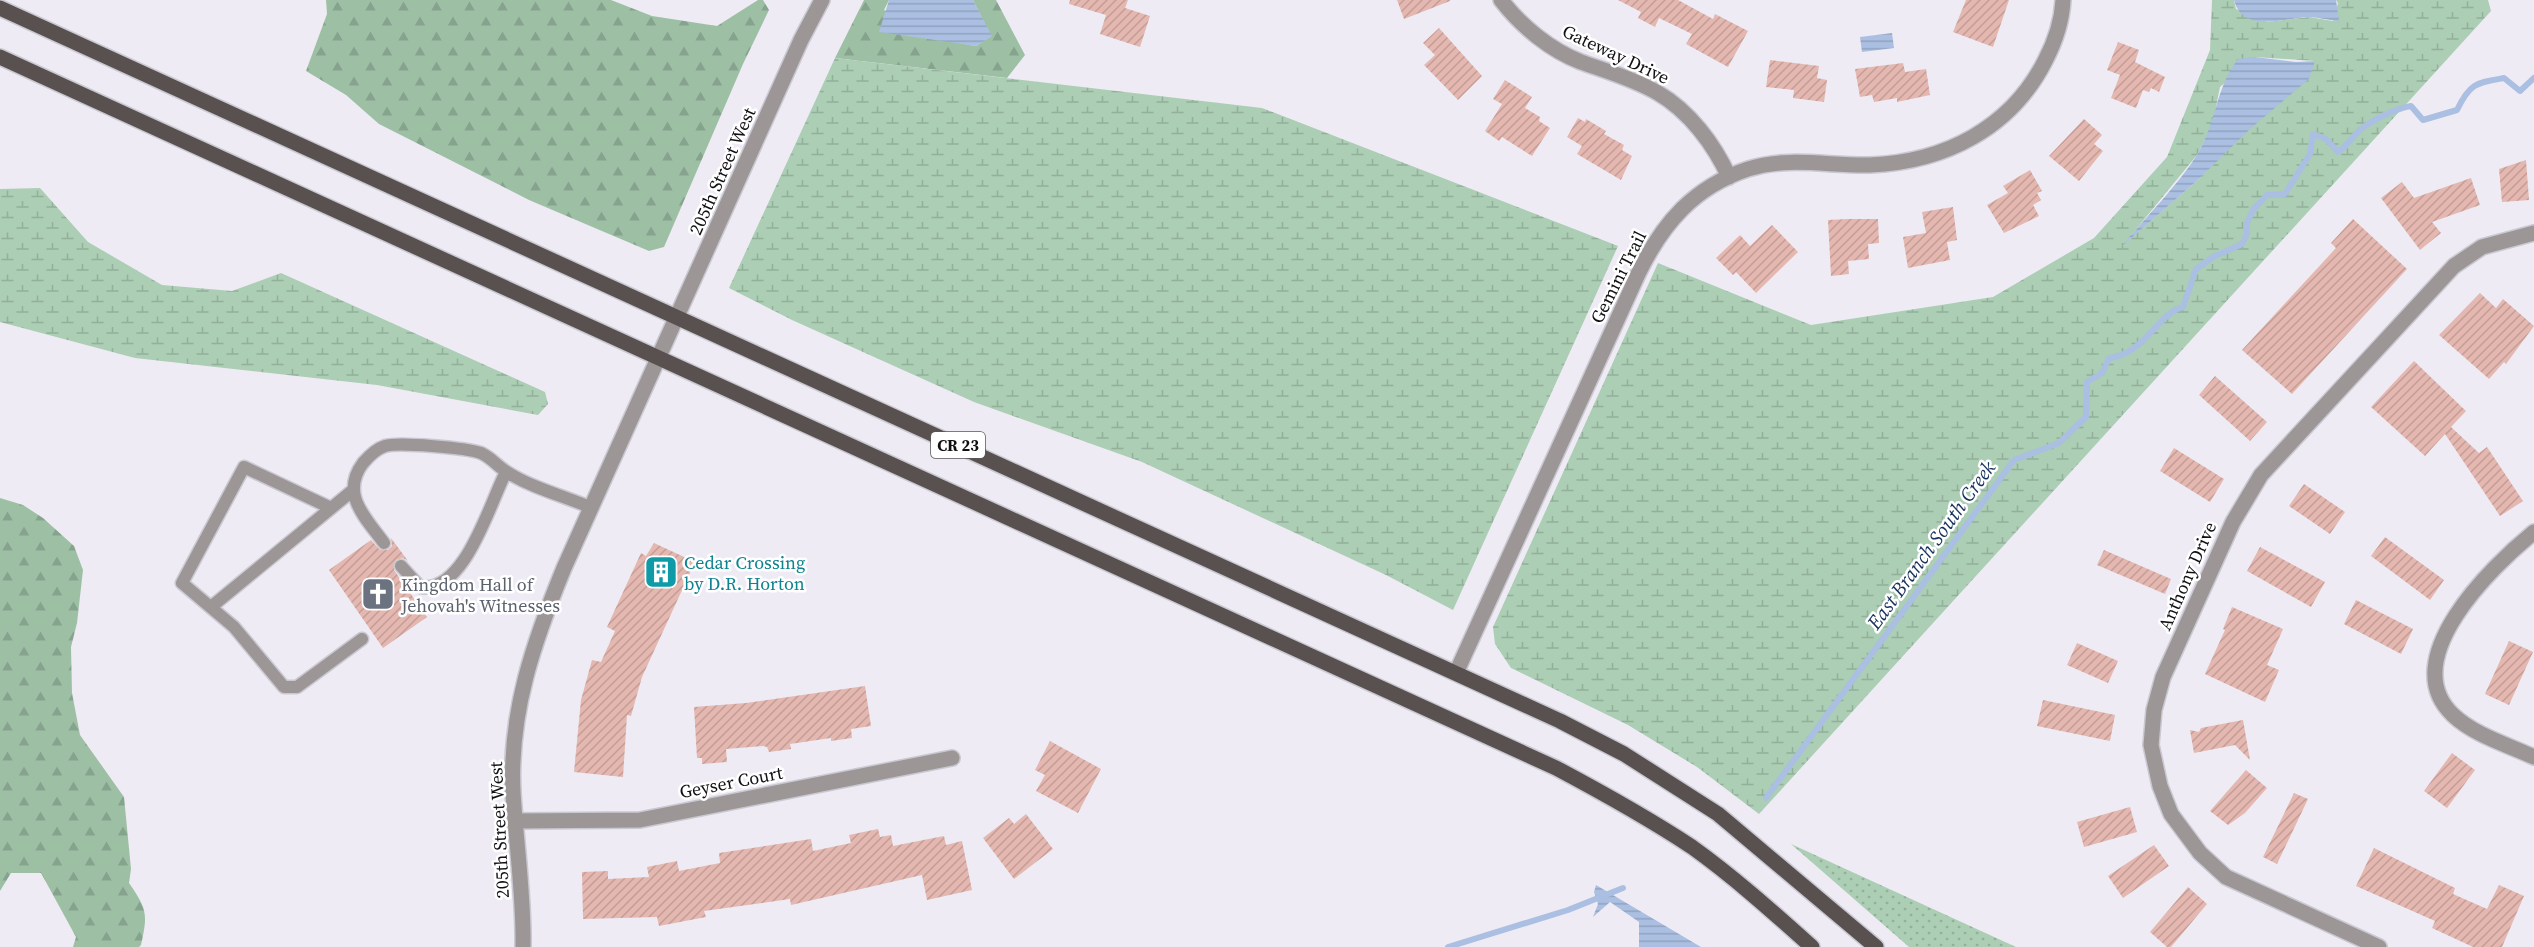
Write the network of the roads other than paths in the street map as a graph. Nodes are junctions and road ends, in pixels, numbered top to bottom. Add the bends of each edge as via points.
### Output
1 (822, 0) edge
2 (1501, 0) edge
3 (2063, 0) edge
4 (0, 8) edge
5 (0, 57) edge
6 (1729, 177) junction
7 (2534, 233) edge
8 (679, 317) junction
9 (660, 359) junction
10 (506, 472) junction
11 (352, 492) junction
12 (331, 508) junction
13 (592, 508) junction
14 (2534, 532) edge
15 (384, 543) dead end
16 (401, 566) dead end
17 (211, 607) junction
18 (362, 639) dead end
19 (1456, 673) junction
20 (2534, 757) edge
21 (952, 758) dead end
22 (516, 821) junction
23 (523, 947) edge
24 (1812, 947) edge
25 (1876, 947) edge
26 (2379, 947) edge

1 - 8 street, 205th Street West
2 - 6 street, Gateway Drive via 1521,23 1547,43 1579,61 1652,90 1675,105 1716,150
3 - 6 street, Gemini Trail via 2057,33 2028,91 1995,124 1961,145 1897,163 1785,161
4 - 8 main road, CR 23
5 - 9 main road, CR 23
6 - 19 street, Gemini Trail via 1681,208 1648,253
7 - 26 street, Anthony Drive via 2482,247 2454,266 2261,475 2233,522 2163,677 2154,711 2151,745 2160,786 2171,814 2200,854 2231,880
8 - 9 street, 205th Street West
8 - 19 main road, CR 23
9 - 13 street, 205th Street West
9 - 24 main road, CR 23 via 1556,768 1641,814 1692,848
10 - 11 lane via 479,452 391,445 368,457 354,478
10 - 13 lane
10 - 16 lane via 469,554 449,576 437,586 420,587
11 - 12 lane
11 - 15 lane via 355,503
12 - 17 lane
12 - 17 lane via 244,467 182,583
13 - 22 street, 205th Street West via 543,620 522,681 515,731
14 - 20 street via 2495,569 2453,620 2439,647 2435,669 2438,691 2452,714 2476,730
17 - 18 lane via 234,627 284,687 297,687
19 - 25 main road, CR 23 via 1589,735 1675,786 1748,837
21 - 22 street, Geyser Court via 640,820
22 - 23 street, 205th Street West

